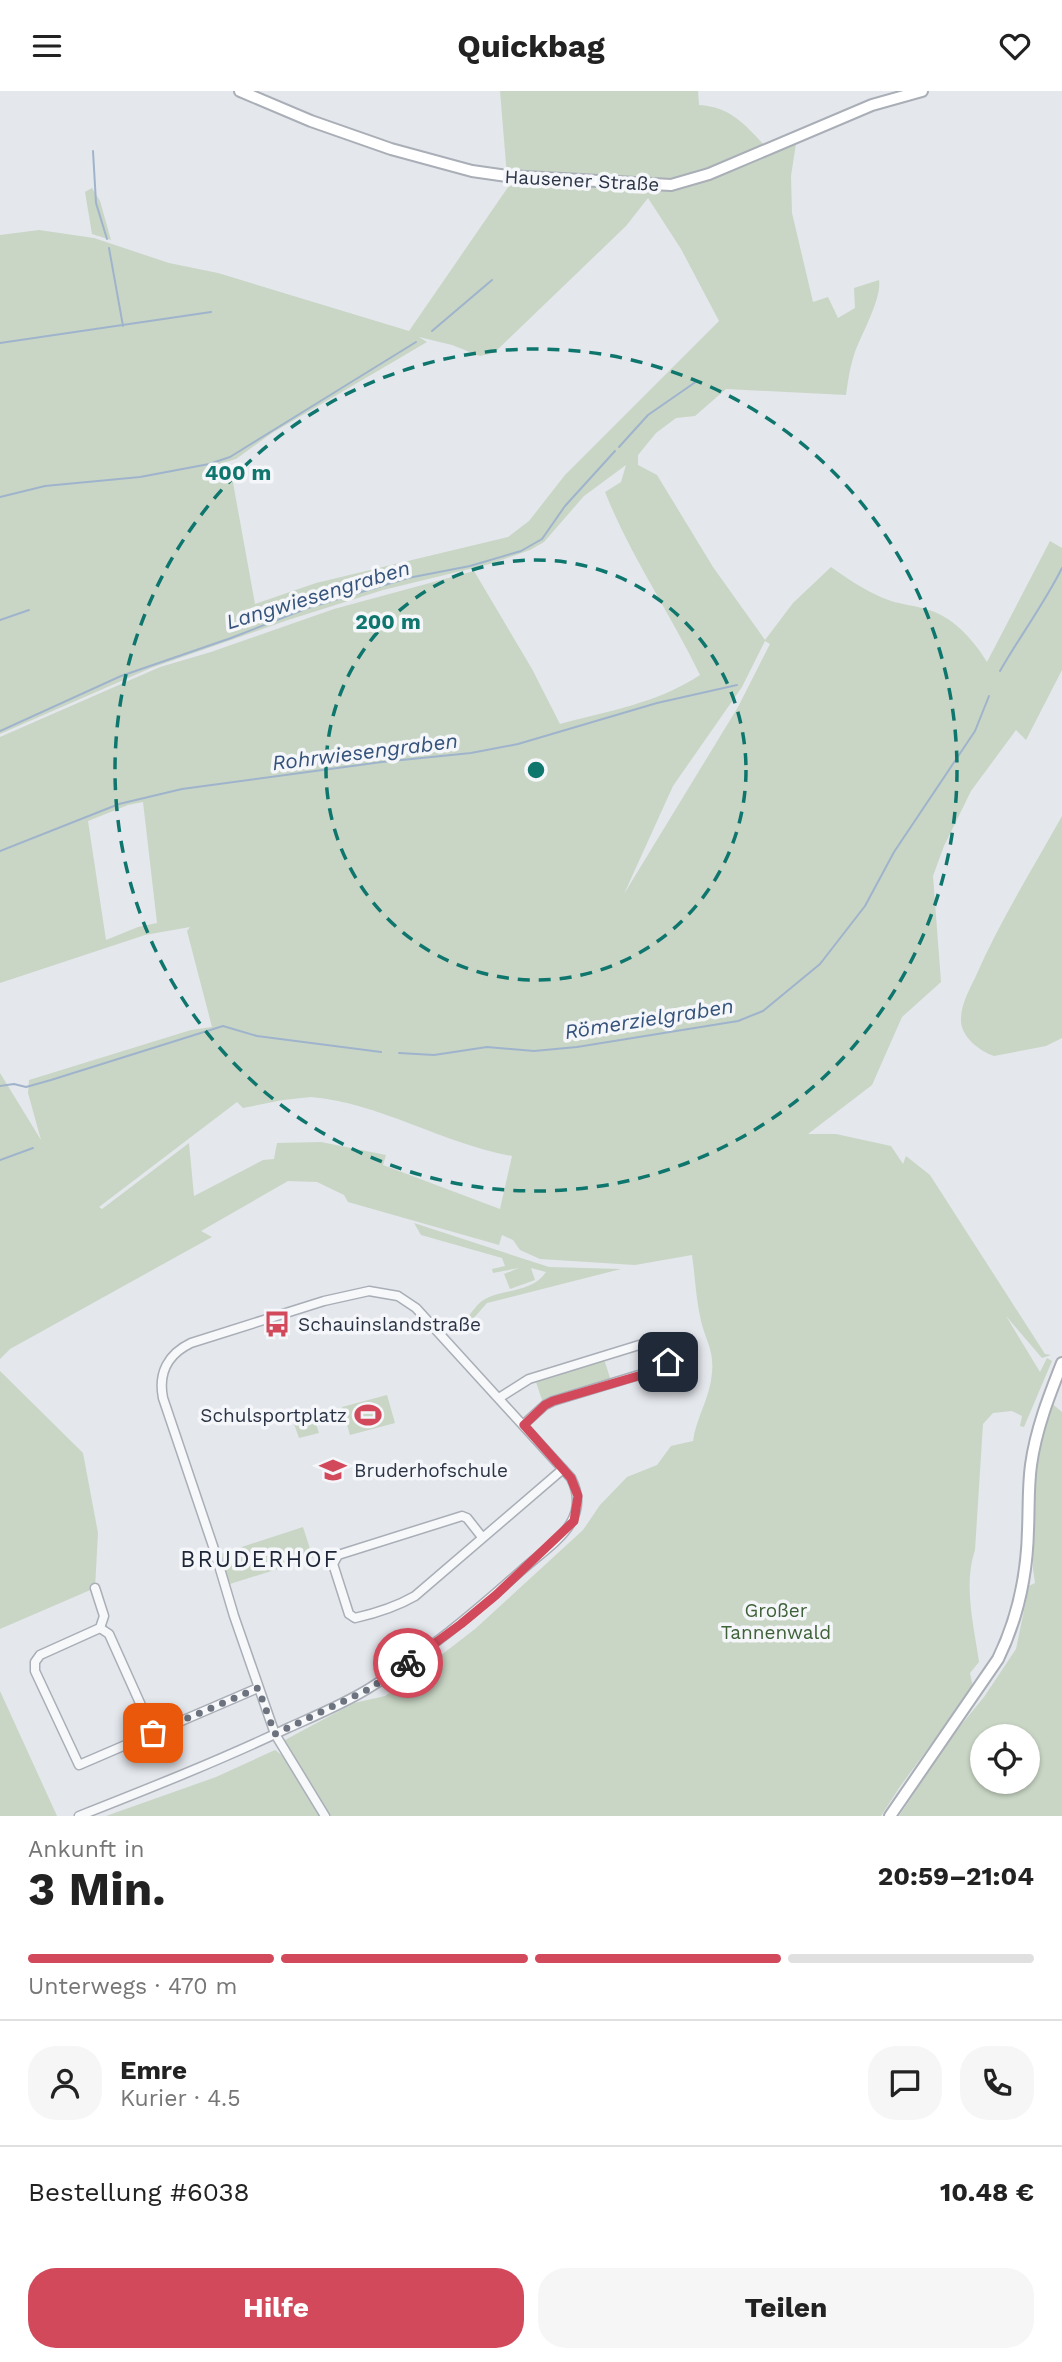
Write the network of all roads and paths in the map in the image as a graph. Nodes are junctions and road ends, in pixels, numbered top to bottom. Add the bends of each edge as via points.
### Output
1 (240, 91) edge
2 (922, 91) edge
3 (1062, 1363) edge
4 (499, 1398) junction
5 (524, 1425) junction
6 (563, 1469) junction
7 (482, 1537) junction
8 (95, 1588) dead end
9 (100, 1627) junction
10 (258, 1688) junction
11 (153, 1733) junction
12 (275, 1734) junction
13 (79, 1816) edge
14 (325, 1816) edge
15 (890, 1816) edge

1 - 2 street, Hausener Straße via 391,149 472,171 671,185 709,174 872,105
3 - 15 street via 1034,1447 1021,1599 1010,1635
4 - 5 street
4 - 5 street via 529,1379 662,1338 668,1358 665,1367 553,1401
4 - 10 street via 416,1308 398,1296 369,1291 191,1343 175,1354 164,1371 163,1398
5 - 6 street
6 - 7 street
6 - 12 street via 578,1496 574,1521 547,1549 461,1624 369,1689
7 - 7 street via 462,1516 338,1555 333,1564 348,1614 355,1618 398,1606
8 - 9 street via 104,1616
9 - 11 street via 108,1634
9 - 11 street via 40,1655 35,1662 35,1671 79,1765
10 - 11 street
10 - 12 street
12 - 13 street
12 - 14 street

